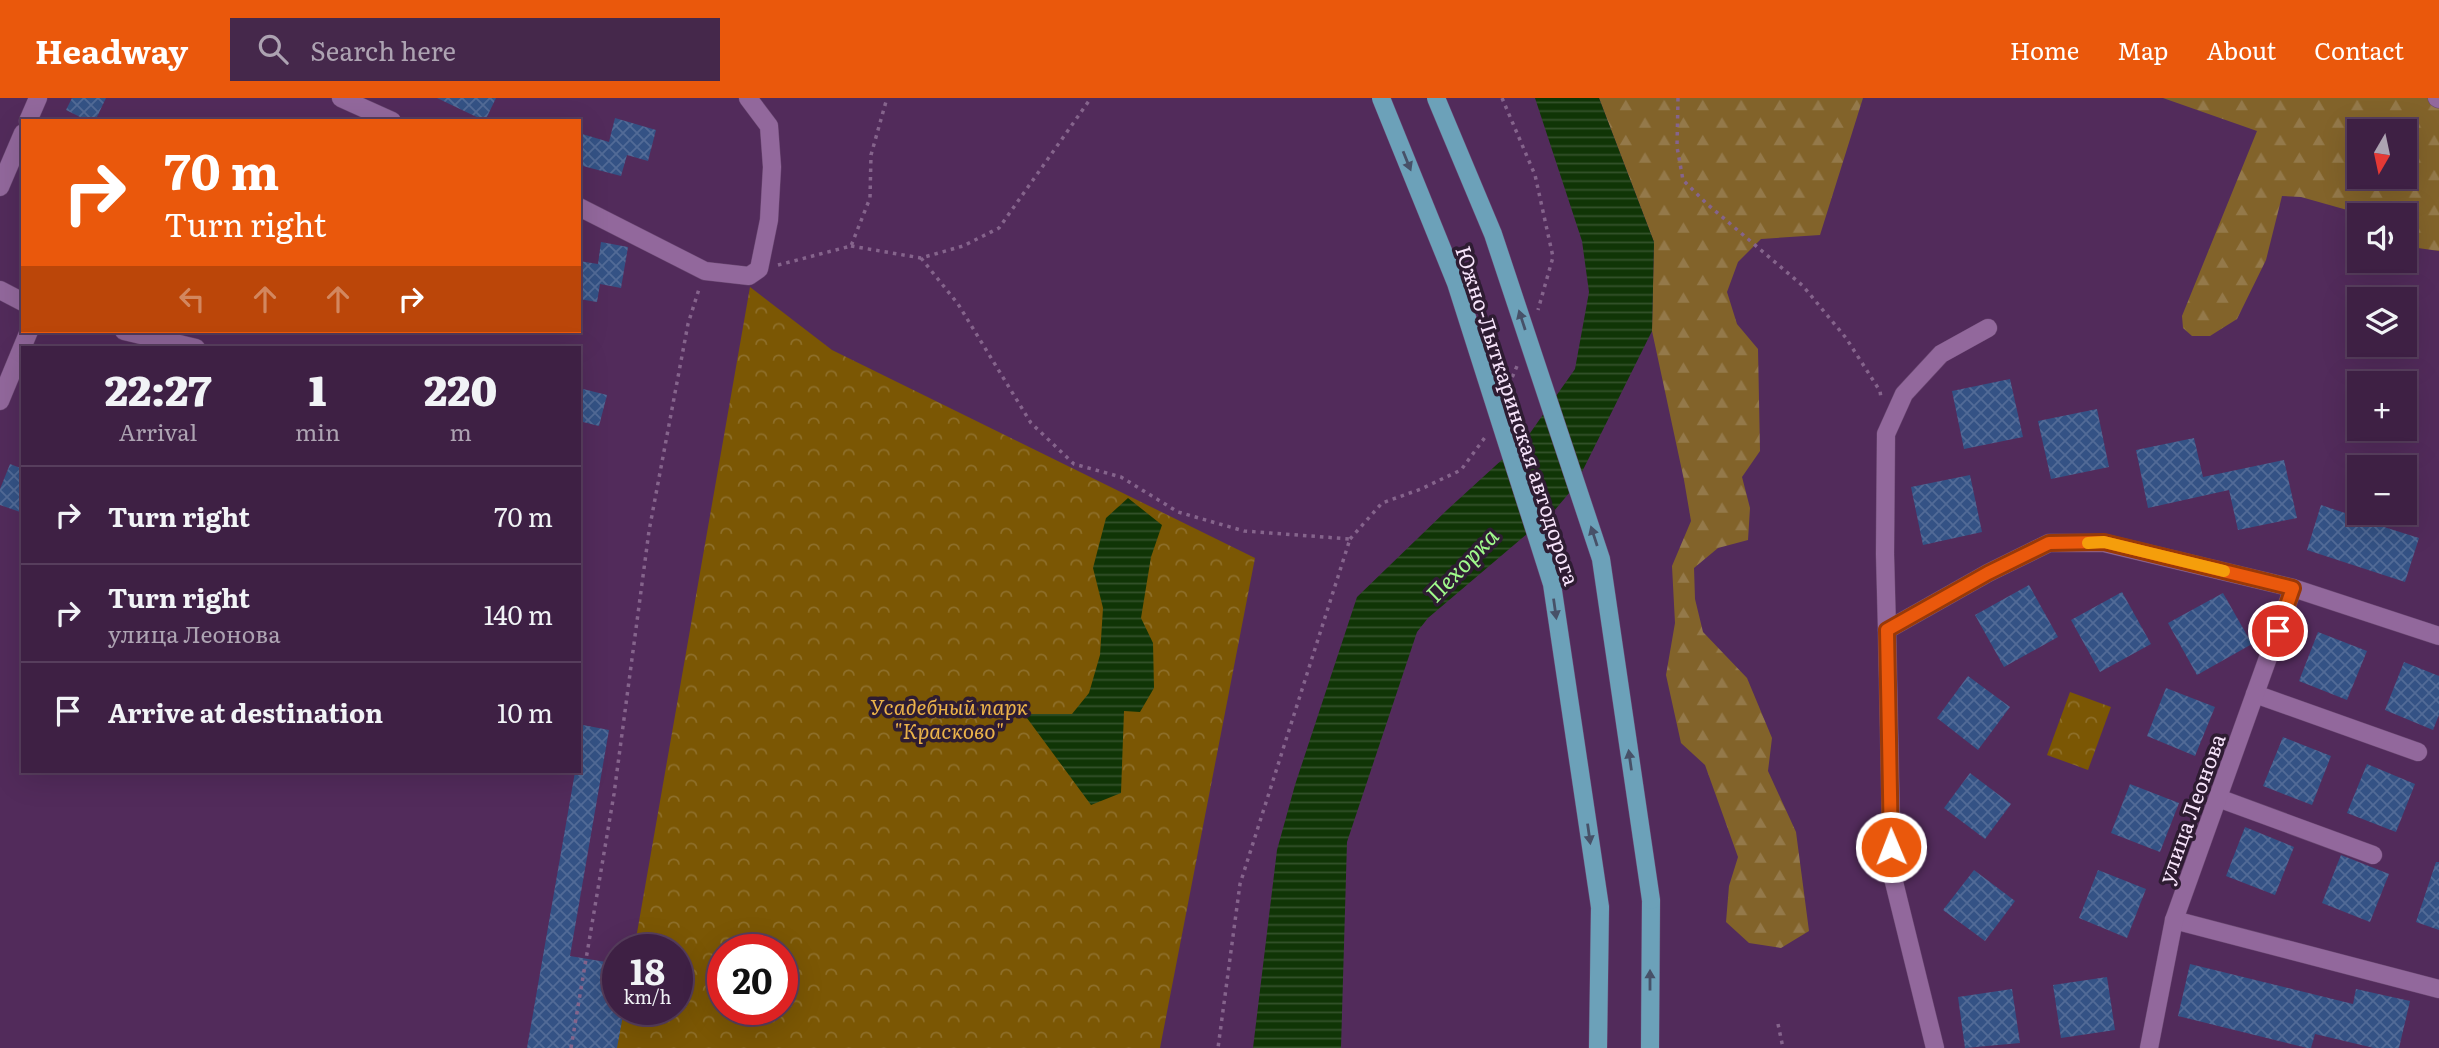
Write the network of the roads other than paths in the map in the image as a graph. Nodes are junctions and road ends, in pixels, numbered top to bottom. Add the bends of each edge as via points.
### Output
1 (38, 98) edge
2 (341, 98) edge
3 (748, 98) edge
4 (1381, 98) edge
5 (1436, 98) edge
6 (29, 119) edge
7 (388, 119) edge
8 (21, 138) edge
9 (0, 187) edge
10 (581, 207) edge
11 (0, 290) edge
12 (21, 301) edge
13 (1988, 328) dead end
14 (132, 333) edge
15 (188, 346) edge
16 (21, 350) edge
17 (0, 401) edge
18 (2293, 588) junction
19 (1887, 630) junction
20 (2439, 636) edge
21 (2255, 694) junction
22 (2418, 752) dead end
23 (2218, 798) junction
24 (2373, 855) dead end
25 (2174, 920) junction
26 (2439, 989) edge
27 (1598, 1048) edge
28 (1650, 1048) edge
29 (1934, 1048) edge
30 (2149, 1048) edge

1 - 6 street
2 - 7 street
3 - 10 street via 769,126 772,167 769,220 759,269 749,276 705,271
4 -> 27 main road, Южно-Лыткаринская автодорога, bridge via 1456,283 1552,584 1600,906
28 -> 5 main road, Южно-Лыткаринская автодорога, bridge via 1651,901 1601,559 1493,234
8 - 9 street
11 - 12 street
13 - 19 street via 1941,354 1904,394 1886,434
14 - 15 street
16 - 17 street
18 - 19 street via 2104,542 2049,543
18 - 20 street
18 - 21 street, улица Леонова
19 - 29 street via 1892,874
21 - 22 street
21 - 23 street, улица Леонова
23 - 24 street
23 - 25 street, улица Леонова
25 - 26 street
25 - 30 street, улица Леонова

